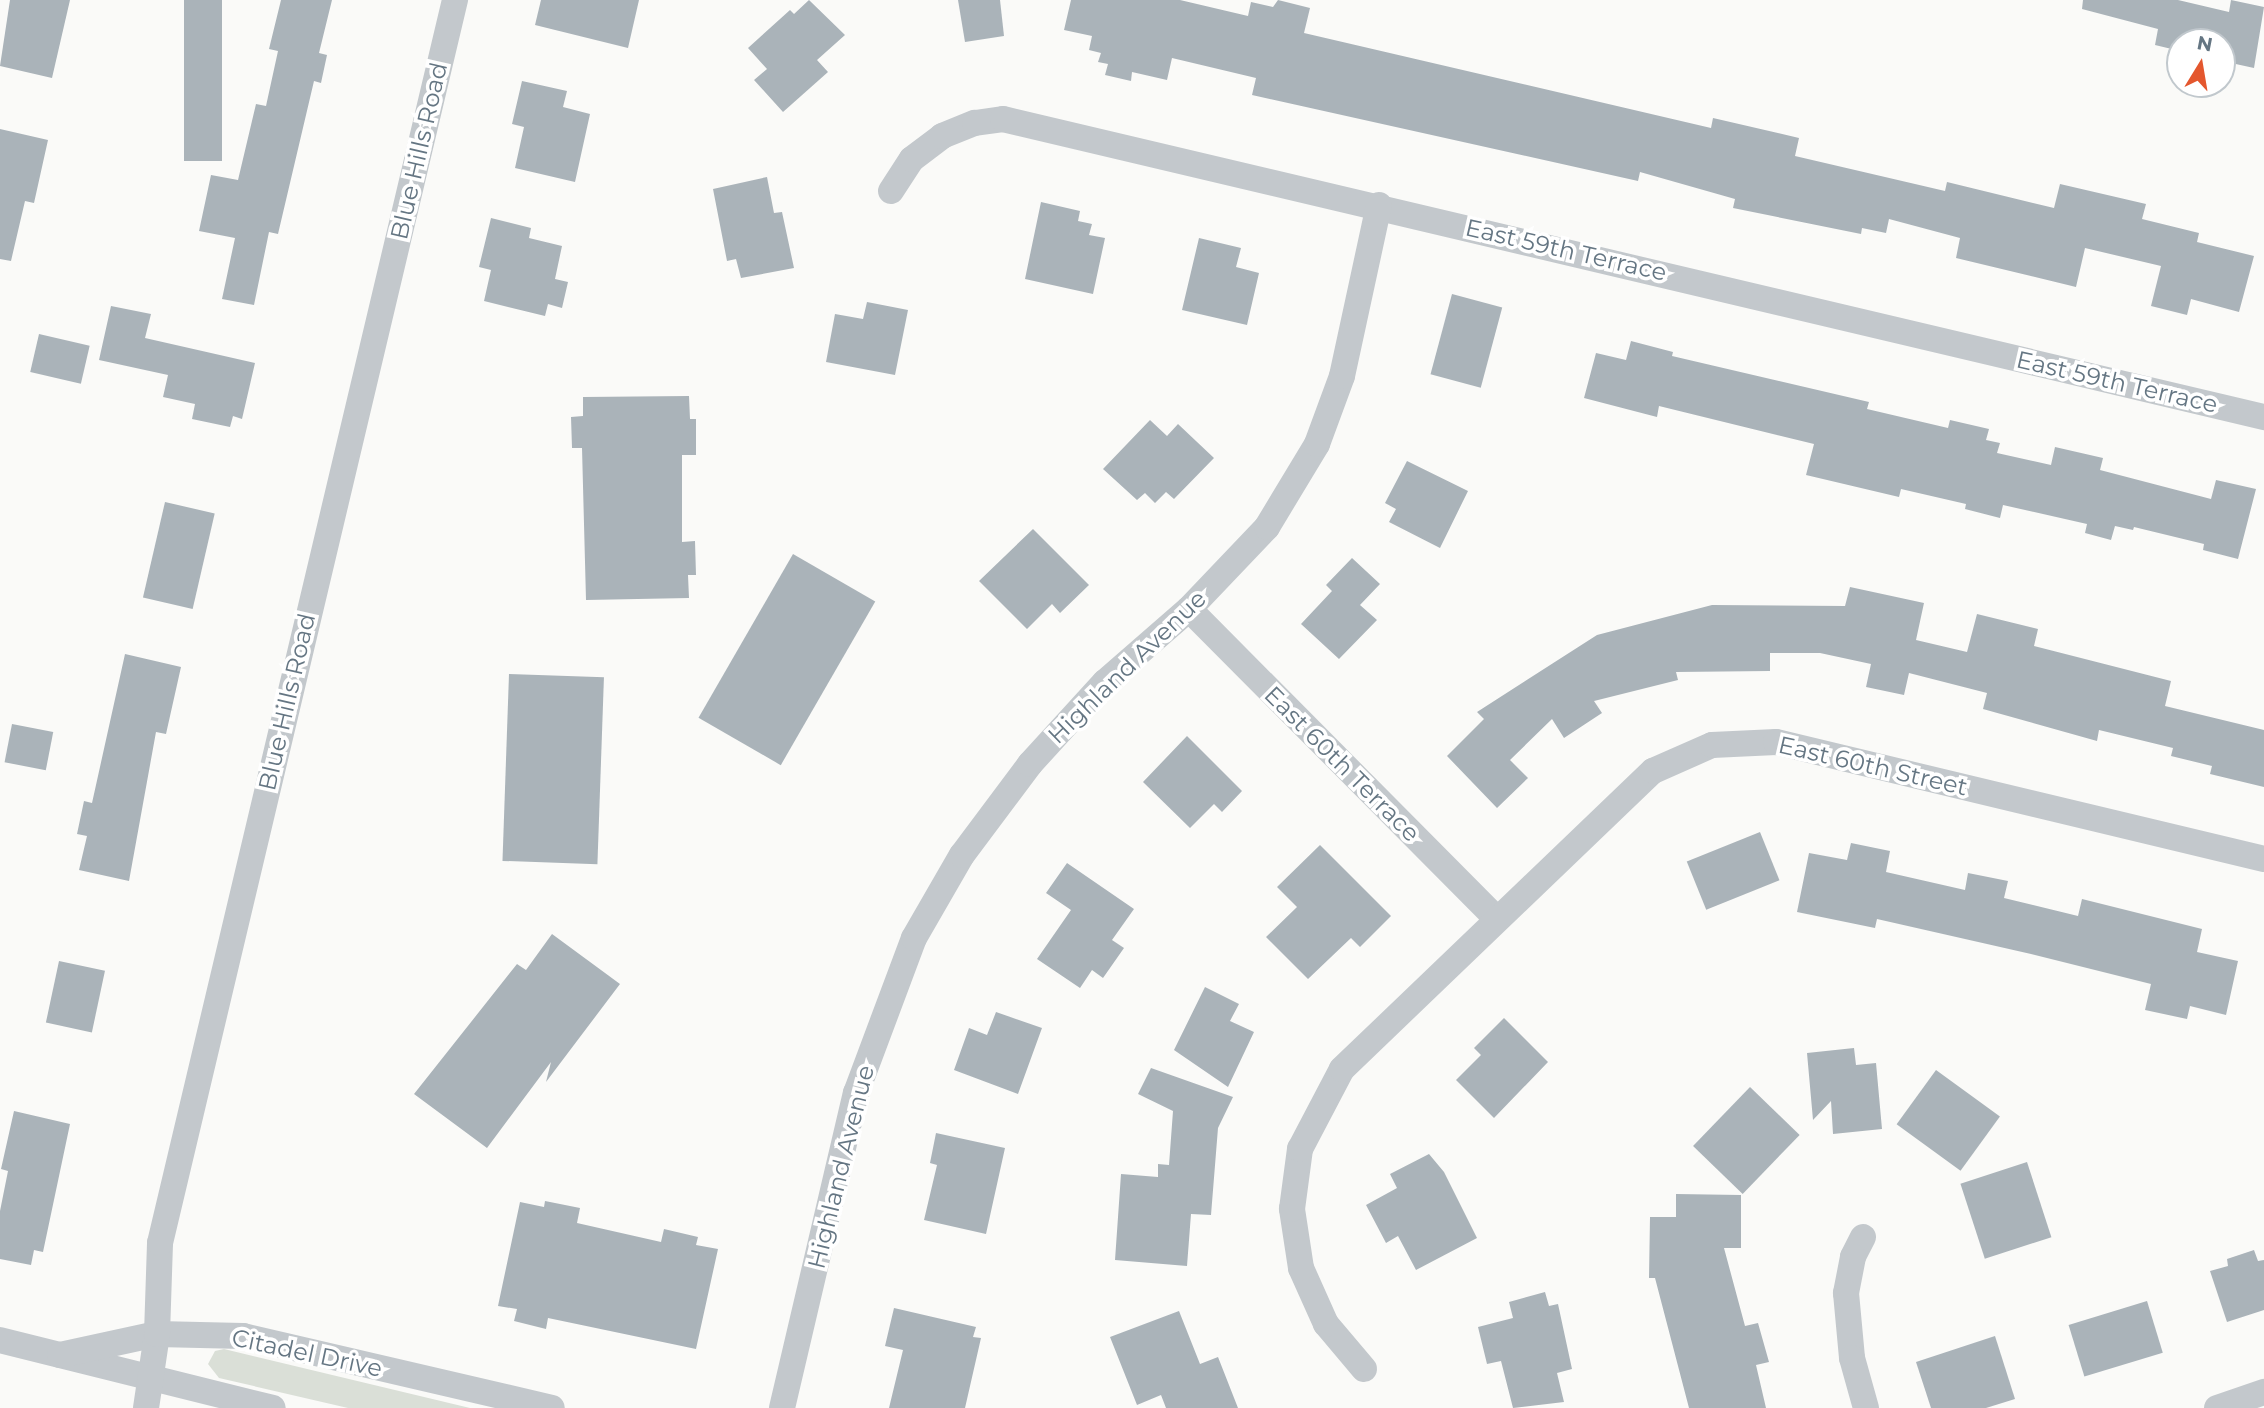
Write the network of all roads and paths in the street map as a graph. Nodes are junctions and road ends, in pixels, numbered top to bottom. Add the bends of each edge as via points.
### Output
1 (455, 0) edge
2 (891, 191) dead end
3 (1379, 205) junction
4 (2264, 417) edge
5 (1189, 609) junction
6 (2264, 859) edge
7 (1496, 918) junction
8 (1863, 1237) dead end
9 (158, 1334) junction
10 (0, 1340) edge
11 (60, 1355) junction
12 (1364, 1369) dead end
13 (153, 1379) junction
14 (2264, 1392) edge
15 (146, 1408) edge
16 (273, 1408) edge
17 (552, 1408) edge
18 (782, 1408) edge
19 (1866, 1408) edge
20 (2217, 1408) edge

1 - 9 street, Blue Hills Road via 176,1171 156,1277
2 - 3 street, East 59th Terrace via 912,159 942,136 975,123 1003,119
3 - 4 street, East 59th Terrace
3 - 5 street, Highland Avenue via 1342,376 1317,444 1267,527
5 - 7 street, East 60th Terrace
5 - 18 street, Highland Avenue via 1105,682 1030,764 962,855 914,939 856,1093
6 - 7 street, East 60th Street via 1776,742 1712,745 1653,771
7 - 12 street, East 60th Street via 1342,1069 1300,1149 1292,1209 1301,1268 1326,1324
8 - 19 street via 1853,1257 1846,1293 1852,1358
9 - 11 street, Citadel Drive
9 - 13 street, Blue Hills Road
9 - 17 street, Citadel Drive via 243,1336
10 - 11 street
11 - 13 street
13 - 15 street, Blue Hills Road
13 - 16 street
14 - 20 street

